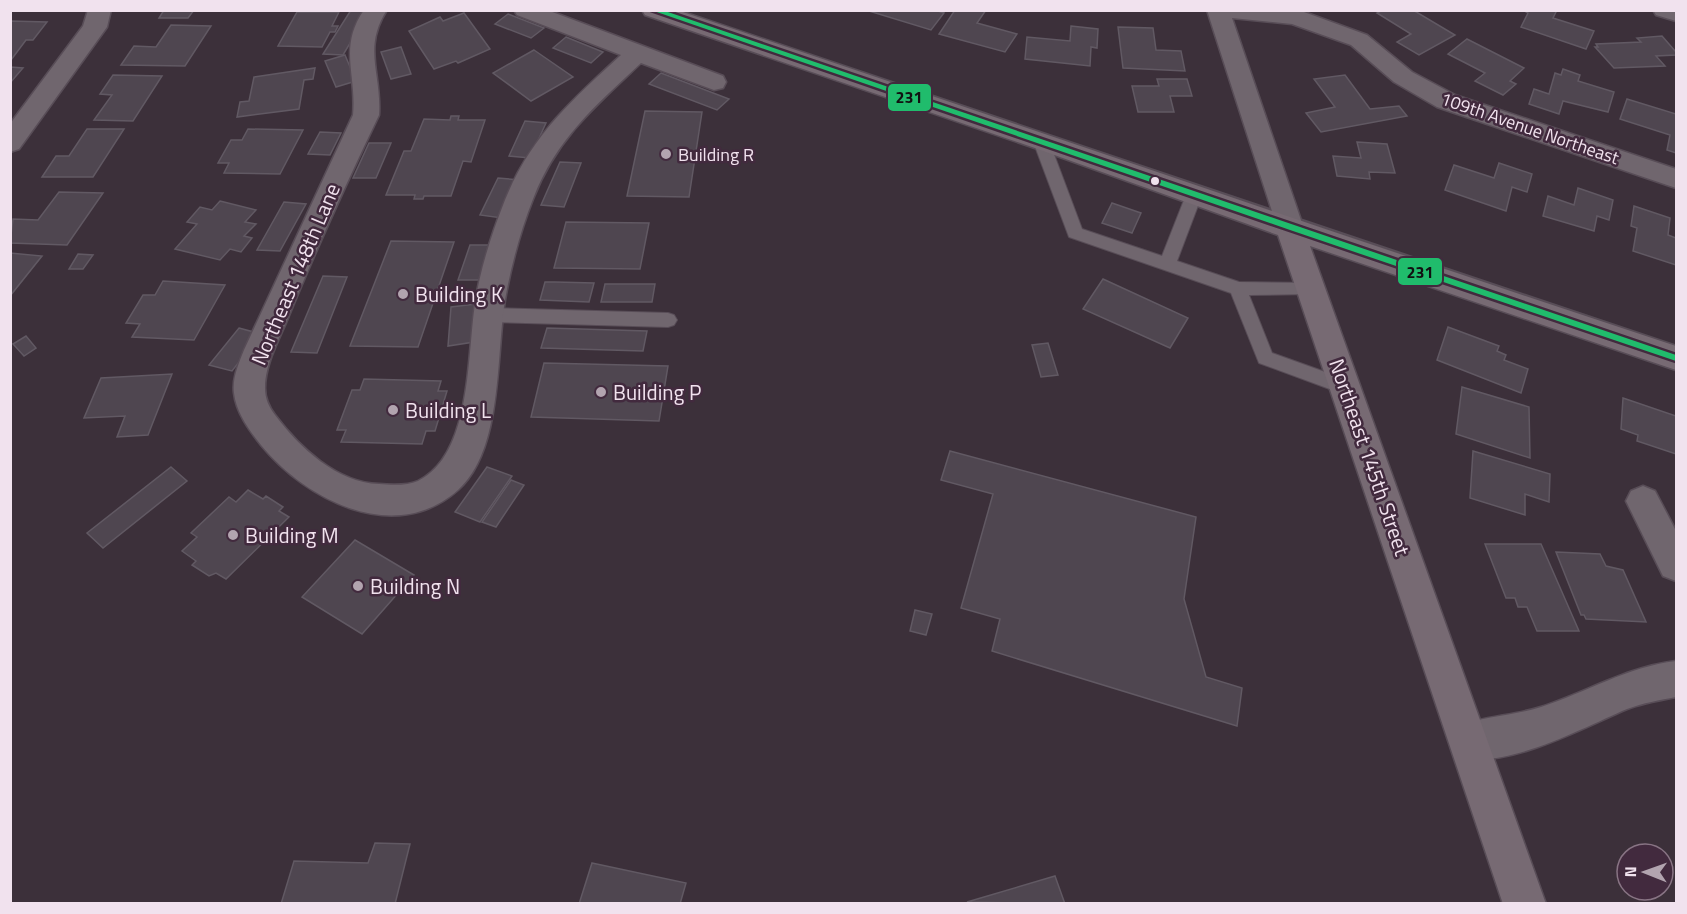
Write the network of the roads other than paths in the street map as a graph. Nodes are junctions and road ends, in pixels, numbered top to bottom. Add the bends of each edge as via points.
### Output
1 (100, 10) edge
2 (376, 10) edge
3 (525, 10) edge
4 (653, 10) edge
5 (1218, 10) edge
6 (1223, 10) edge
7 (1664, 10) edge
8 (1677, 14) edge
9 (637, 53) junction
10 (714, 82) dead end
11 (1041, 141) junction
12 (10, 143) edge
13 (1677, 179) edge
14 (1194, 195) junction
15 (1290, 230) junction
16 (1167, 265) junction
17 (1311, 288) junction
18 (1238, 289) junction
19 (489, 315) junction
20 (668, 320) dead end
21 (1677, 358) edge
22 (1346, 387) junction
23 (1643, 501) dead end
24 (1677, 565) edge
25 (1677, 679) edge
26 (1470, 741) junction
27 (1525, 903) edge

1 - 12 street via 95,27
2 - 19 street, Northeast 148th Lane via 365,23 359,40 369,98 366,115 309,232 255,364 249,388 252,406 267,430 313,475 337,489 360,498 396,500 429,492 450,474 465,451 478,410
3 - 9 street
4 - 11 main road
5 - 15 street, Northeast 145th Street
6 - 13 street, 109th Avenue Northeast via 1296,17 1359,40 1403,77 1446,101
7 - 8 street
9 - 10 street
9 - 19 street via 568,119 533,168 494,278
11 - 14 main road
11 - 16 lane via 1075,233
14 - 15 main road
14 - 16 lane
15 - 17 main road, Northeast 145th Street
15 - 21 main road
16 - 18 lane
17 - 18 lane
17 - 22 main road, Northeast 145th Street
18 - 22 lane via 1265,358
19 - 20 lane
22 - 26 main road, Northeast 145th Street
23 - 24 street
25 - 26 street via 1614,693 1551,724
26 - 27 main road, Northeast 145th Street

